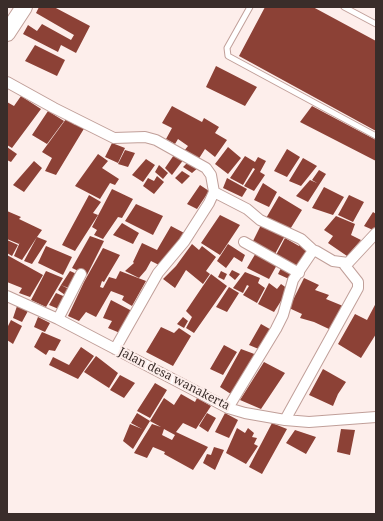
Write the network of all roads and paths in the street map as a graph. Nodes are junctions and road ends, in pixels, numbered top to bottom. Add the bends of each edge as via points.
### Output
1 (24, 7) edge
2 (250, 7) edge
3 (344, 7) edge
4 (376, 24) edge
5 (7, 33) edge
6 (7, 82) edge
7 (376, 136) edge
8 (214, 192) junction
9 (376, 233) edge
10 (244, 242) dead end
11 (314, 251) junction
12 (343, 263) junction
13 (299, 273) junction
14 (81, 274) dead end
15 (7, 296) edge
16 (58, 319) junction
17 (115, 349) junction
18 (228, 408) junction
19 (376, 417) edge
20 (284, 420) junction

1 - 5 main road
2 - 7 lane via 227,48 228,56
3 - 4 lane
6 - 8 street via 114,138 145,138 170,146 206,168 211,175
8 - 11 street via 248,208 264,222 301,239
8 - 17 street via 184,242 158,273
9 - 12 street via 348,263
10 - 13 street
11 - 12 street
11 - 13 street
12 - 20 street via 358,282 358,288
13 - 18 street via 293,280 276,329
14 - 16 street
15 - 16 street, Jalan desa wanakerta
16 - 17 street, Jalan desa wanakerta
17 - 18 street, Jalan desa wanakerta
18 - 20 street, Jalan desa wanakerta
19 - 20 street, Jalan desa wanakerta via 310,422

